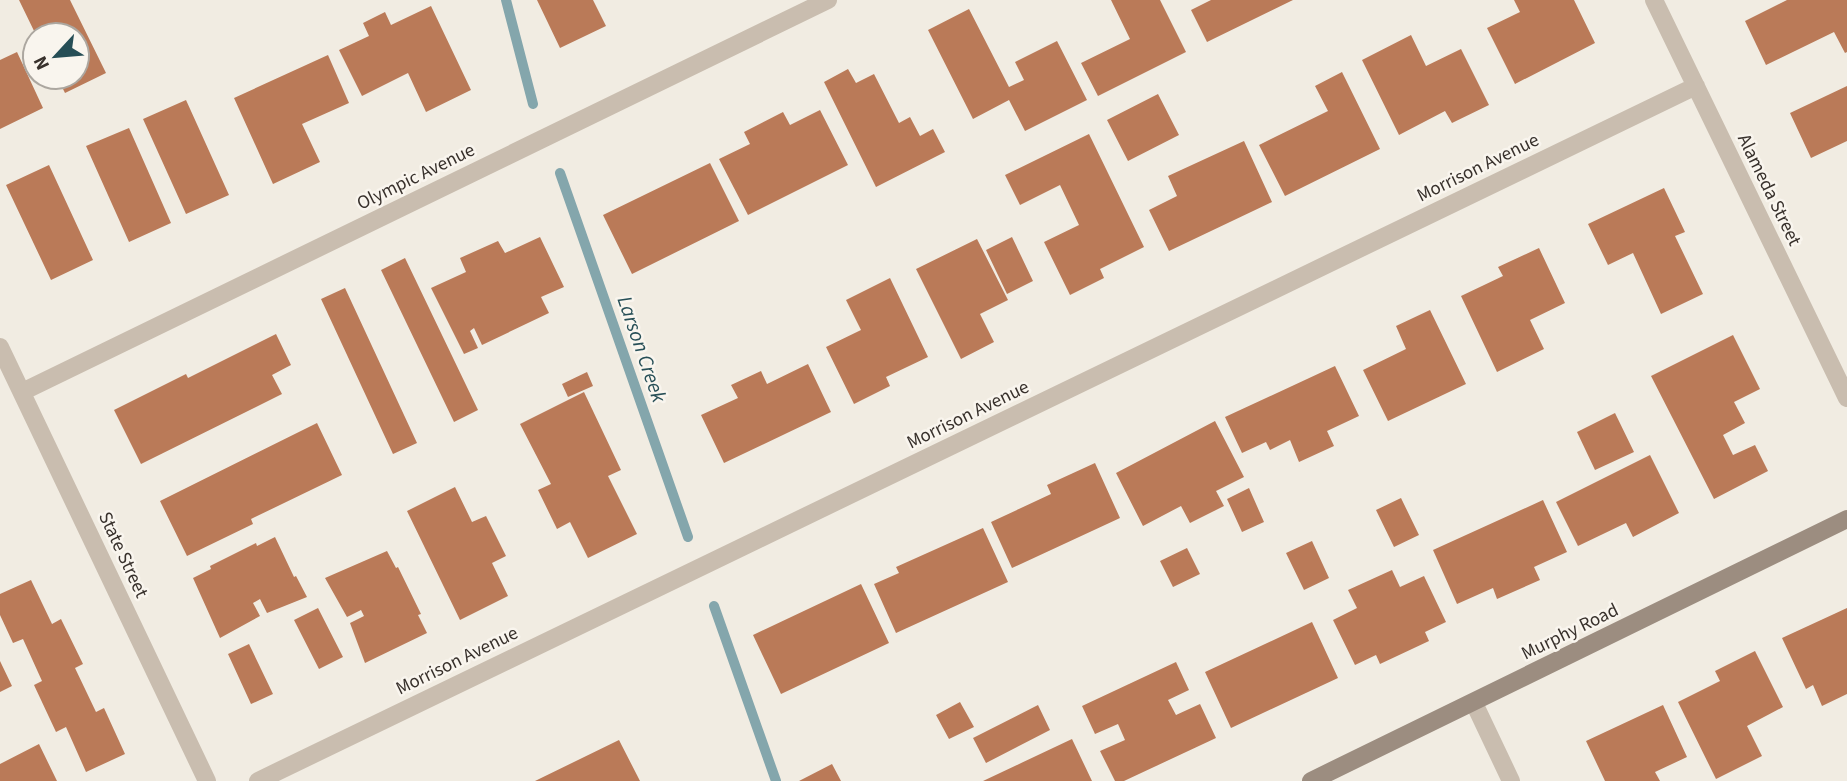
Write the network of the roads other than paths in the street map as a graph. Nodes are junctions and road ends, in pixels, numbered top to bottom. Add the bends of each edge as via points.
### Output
1 (828, 0) edge
2 (1654, 0) edge
3 (1696, 86) junction
4 (0, 346) edge
5 (22, 392) junction
6 (1847, 398) edge
7 (1847, 519) edge
8 (1474, 703) junction
9 (207, 781) edge
10 (258, 781) edge
11 (1311, 781) edge
12 (1511, 781) edge

1 - 5 street, Olympic Avenue
2 - 3 street, Alameda Street
3 - 6 street, Alameda Street
3 - 10 street, Morrison Avenue
4 - 5 street, State Street
5 - 9 street, State Street
7 - 8 street, Murphy Road
8 - 11 street, Murphy Road
8 - 12 street

